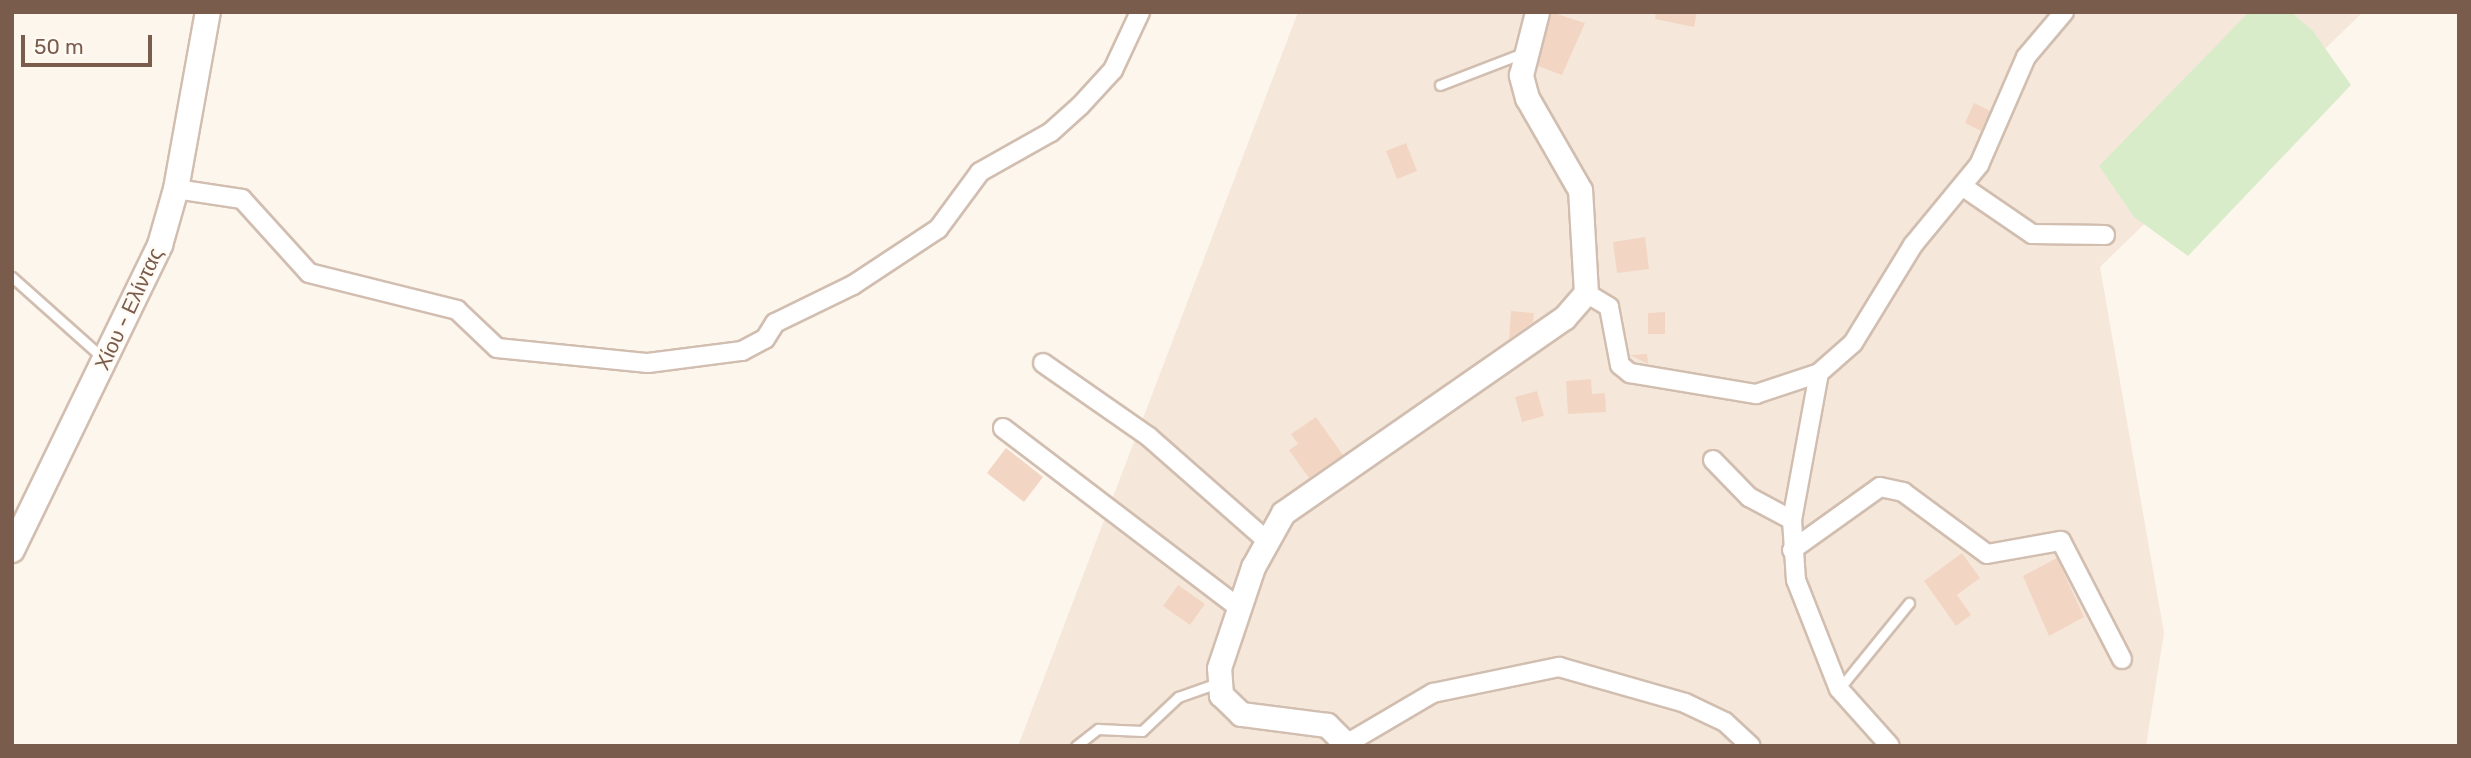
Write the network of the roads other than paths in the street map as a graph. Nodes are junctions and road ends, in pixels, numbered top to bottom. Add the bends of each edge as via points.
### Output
1 (208, 12) edge
2 (1140, 12) edge
3 (1537, 12) edge
4 (2064, 12) edge
5 (2045, 19) edge
6 (1523, 53) junction
7 (1440, 85) dead end
8 (1962, 186) junction
9 (176, 190) junction
10 (2105, 234) dead end
11 (12, 277) edge
12 (1586, 293) junction
13 (105, 360) junction
14 (1043, 363) dead end
15 (1819, 373) junction
16 (1003, 428) dead end
17 (1713, 460) dead end
18 (1792, 520) junction
19 (1265, 539) junction
20 (12, 550) edge
21 (1792, 550) junction
22 (1909, 603) dead end
23 (1239, 608) junction
24 (2122, 659) dead end
25 (1218, 683) junction
26 (1839, 689) junction
27 (1348, 744) edge
28 (1076, 746) edge
29 (1751, 746) edge
30 (1890, 746) edge

1 - 9 main road, Χίου - Ελίντας
2 - 9 street via 1114,70 1051,132 980,172 938,229 853,285 775,323 765,339 742,351 648,363 497,348 457,310 309,273 242,199
3 - 6 street
4 - 5 street
5 - 8 street via 2000,128
6 - 7 lane
6 - 12 street via 1527,98 1580,190
8 - 10 street via 2032,234
8 - 15 street via 1913,245 1853,343
9 - 13 main road, Χίου - Ελίντας via 144,284
11 - 13 lane
12 - 15 street via 1609,307 1620,365 1630,373 1756,394
12 - 19 street via 1519,351 1302,497
13 - 20 main road, Χίου - Ελίντας
14 - 19 street via 1149,437
15 - 18 street
16 - 23 street
17 - 18 street via 1749,497
18 - 21 street
19 - 23 street
21 - 24 street via 1880,487 1903,492 1987,554 2061,541
21 - 26 street via 1804,606
22 - 26 lane
23 - 25 street
25 - 27 street via 1221,695 1245,716 1316,722 1339,730
25 - 28 lane via 1178,697 1142,731 1097,729
26 - 30 street
27 - 29 street via 1433,694 1559,667 1685,703 1725,722

